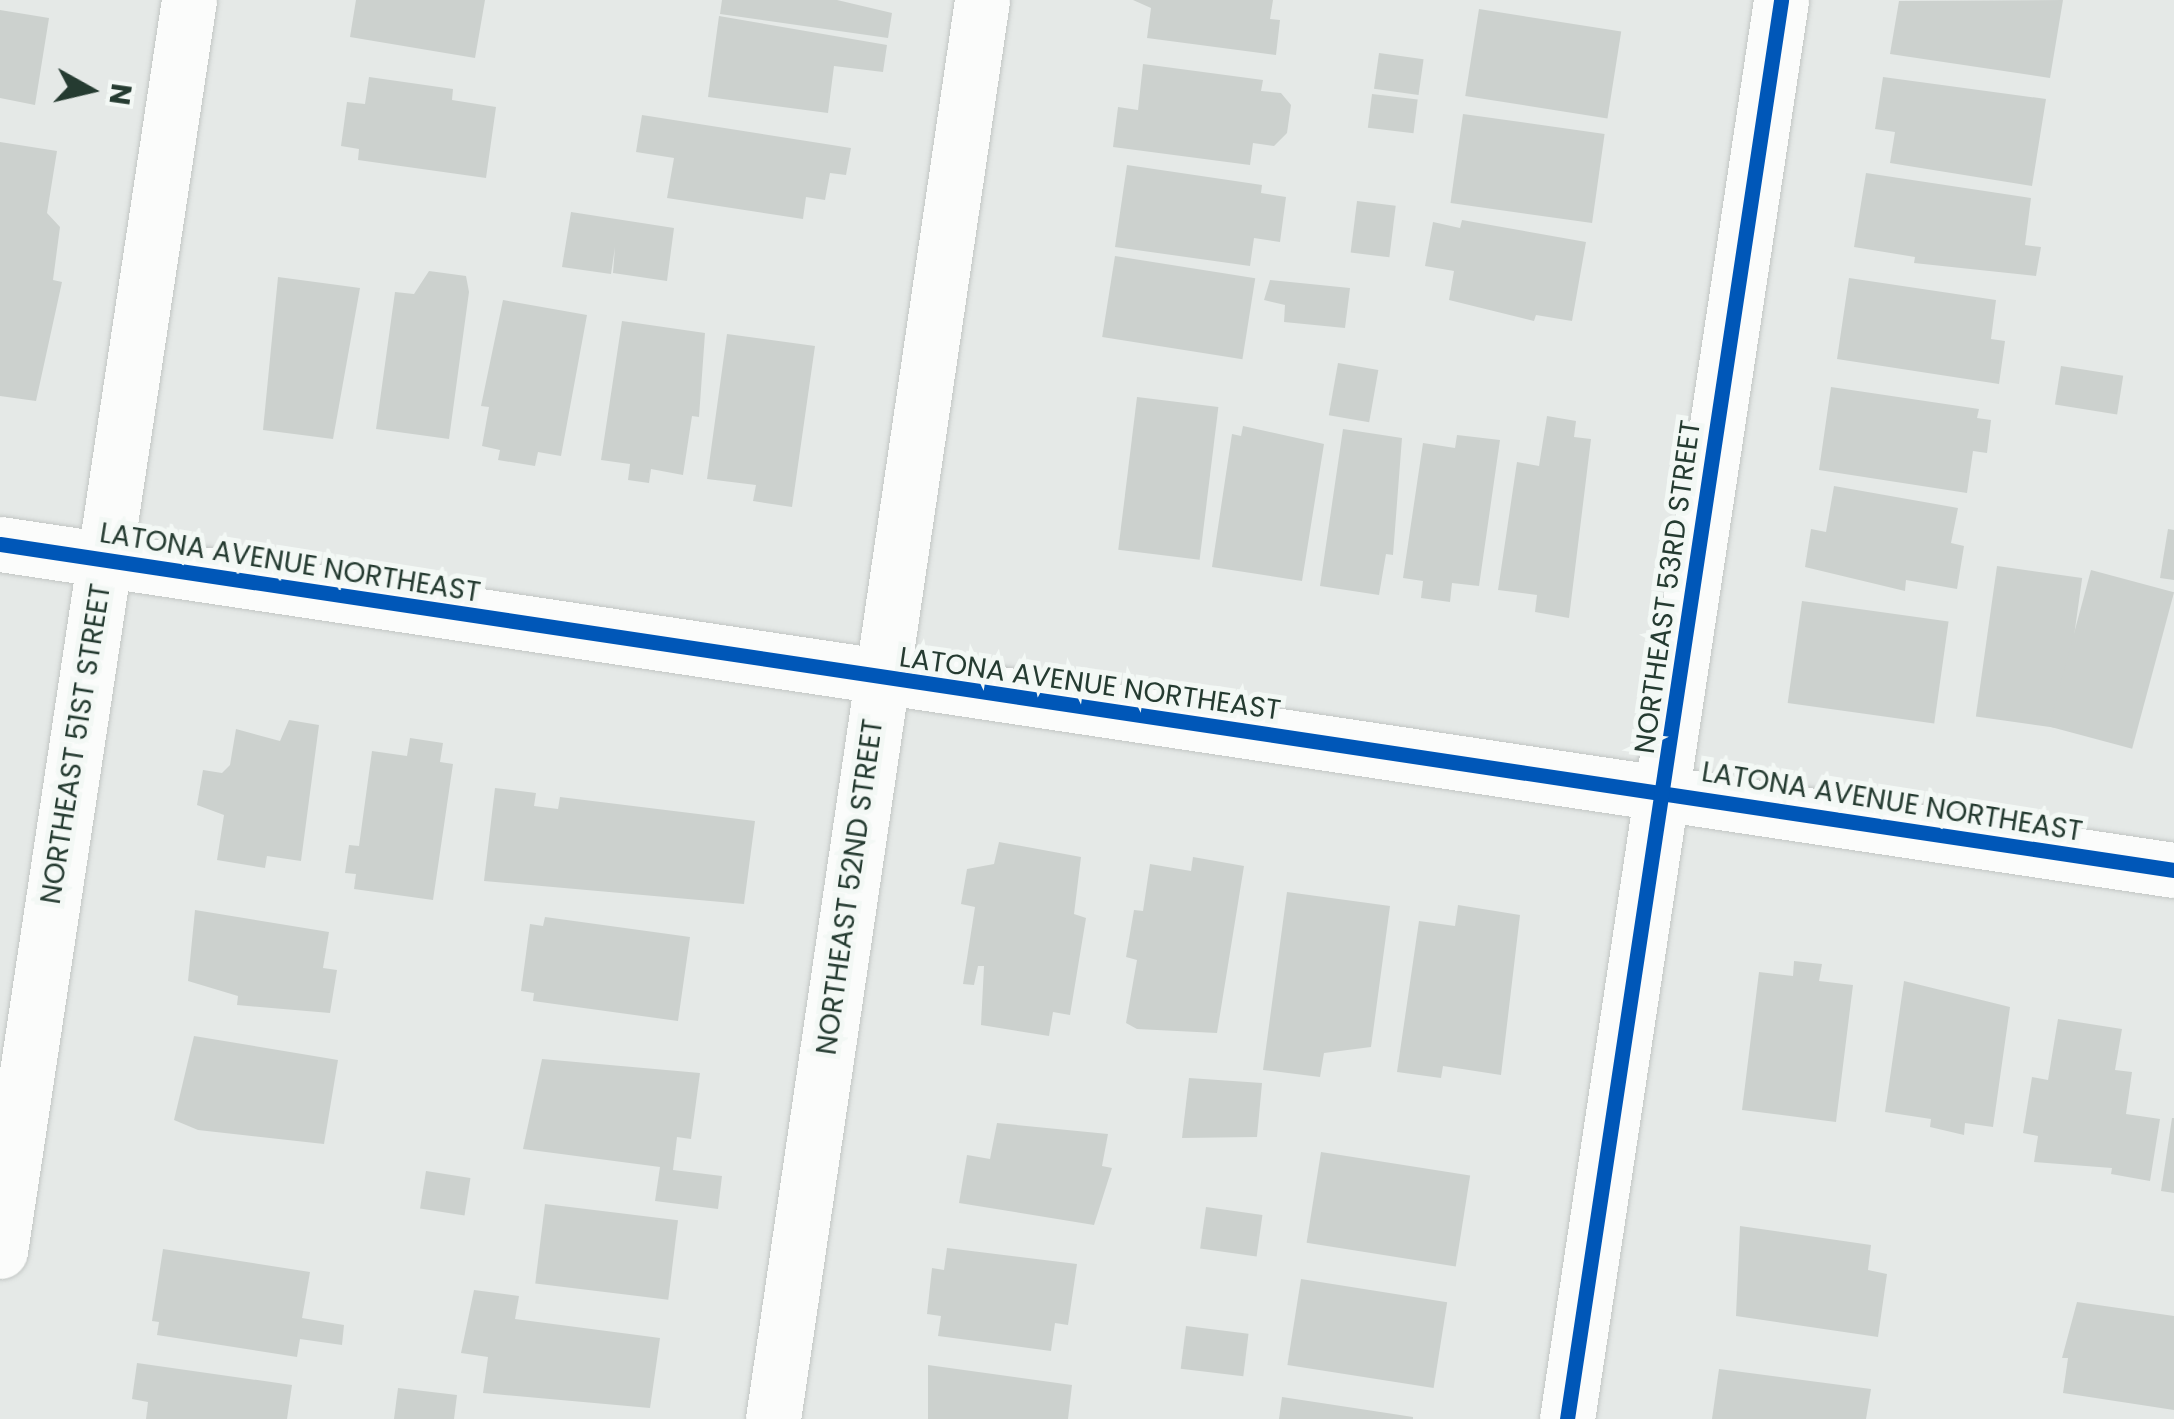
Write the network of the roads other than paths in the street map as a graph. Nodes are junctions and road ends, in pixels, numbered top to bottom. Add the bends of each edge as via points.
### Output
1 (189, 0) edge
2 (982, 0) edge
3 (1781, 0) edge
4 (0, 544) edge
5 (104, 560) junction
6 (880, 678) junction
7 (1662, 792) junction
8 (2174, 870) edge
9 (0, 1251) edge
10 (773, 1419) edge
11 (1567, 1419) edge

1 - 5 street, NORTHEAST 51ST STREET
2 - 6 street, NORTHEAST 52ND STREET
3 - 7 street, NORTHEAST 53RD STREET
4 - 5 street, LATONA AVENUE NORTHEAST
5 - 6 street, LATONA AVENUE NORTHEAST
5 - 9 street, NORTHEAST 51ST STREET
6 - 7 street, LATONA AVENUE NORTHEAST
6 - 10 street, NORTHEAST 52ND STREET
7 - 8 street, LATONA AVENUE NORTHEAST
7 - 11 street, NORTHEAST 53RD STREET

